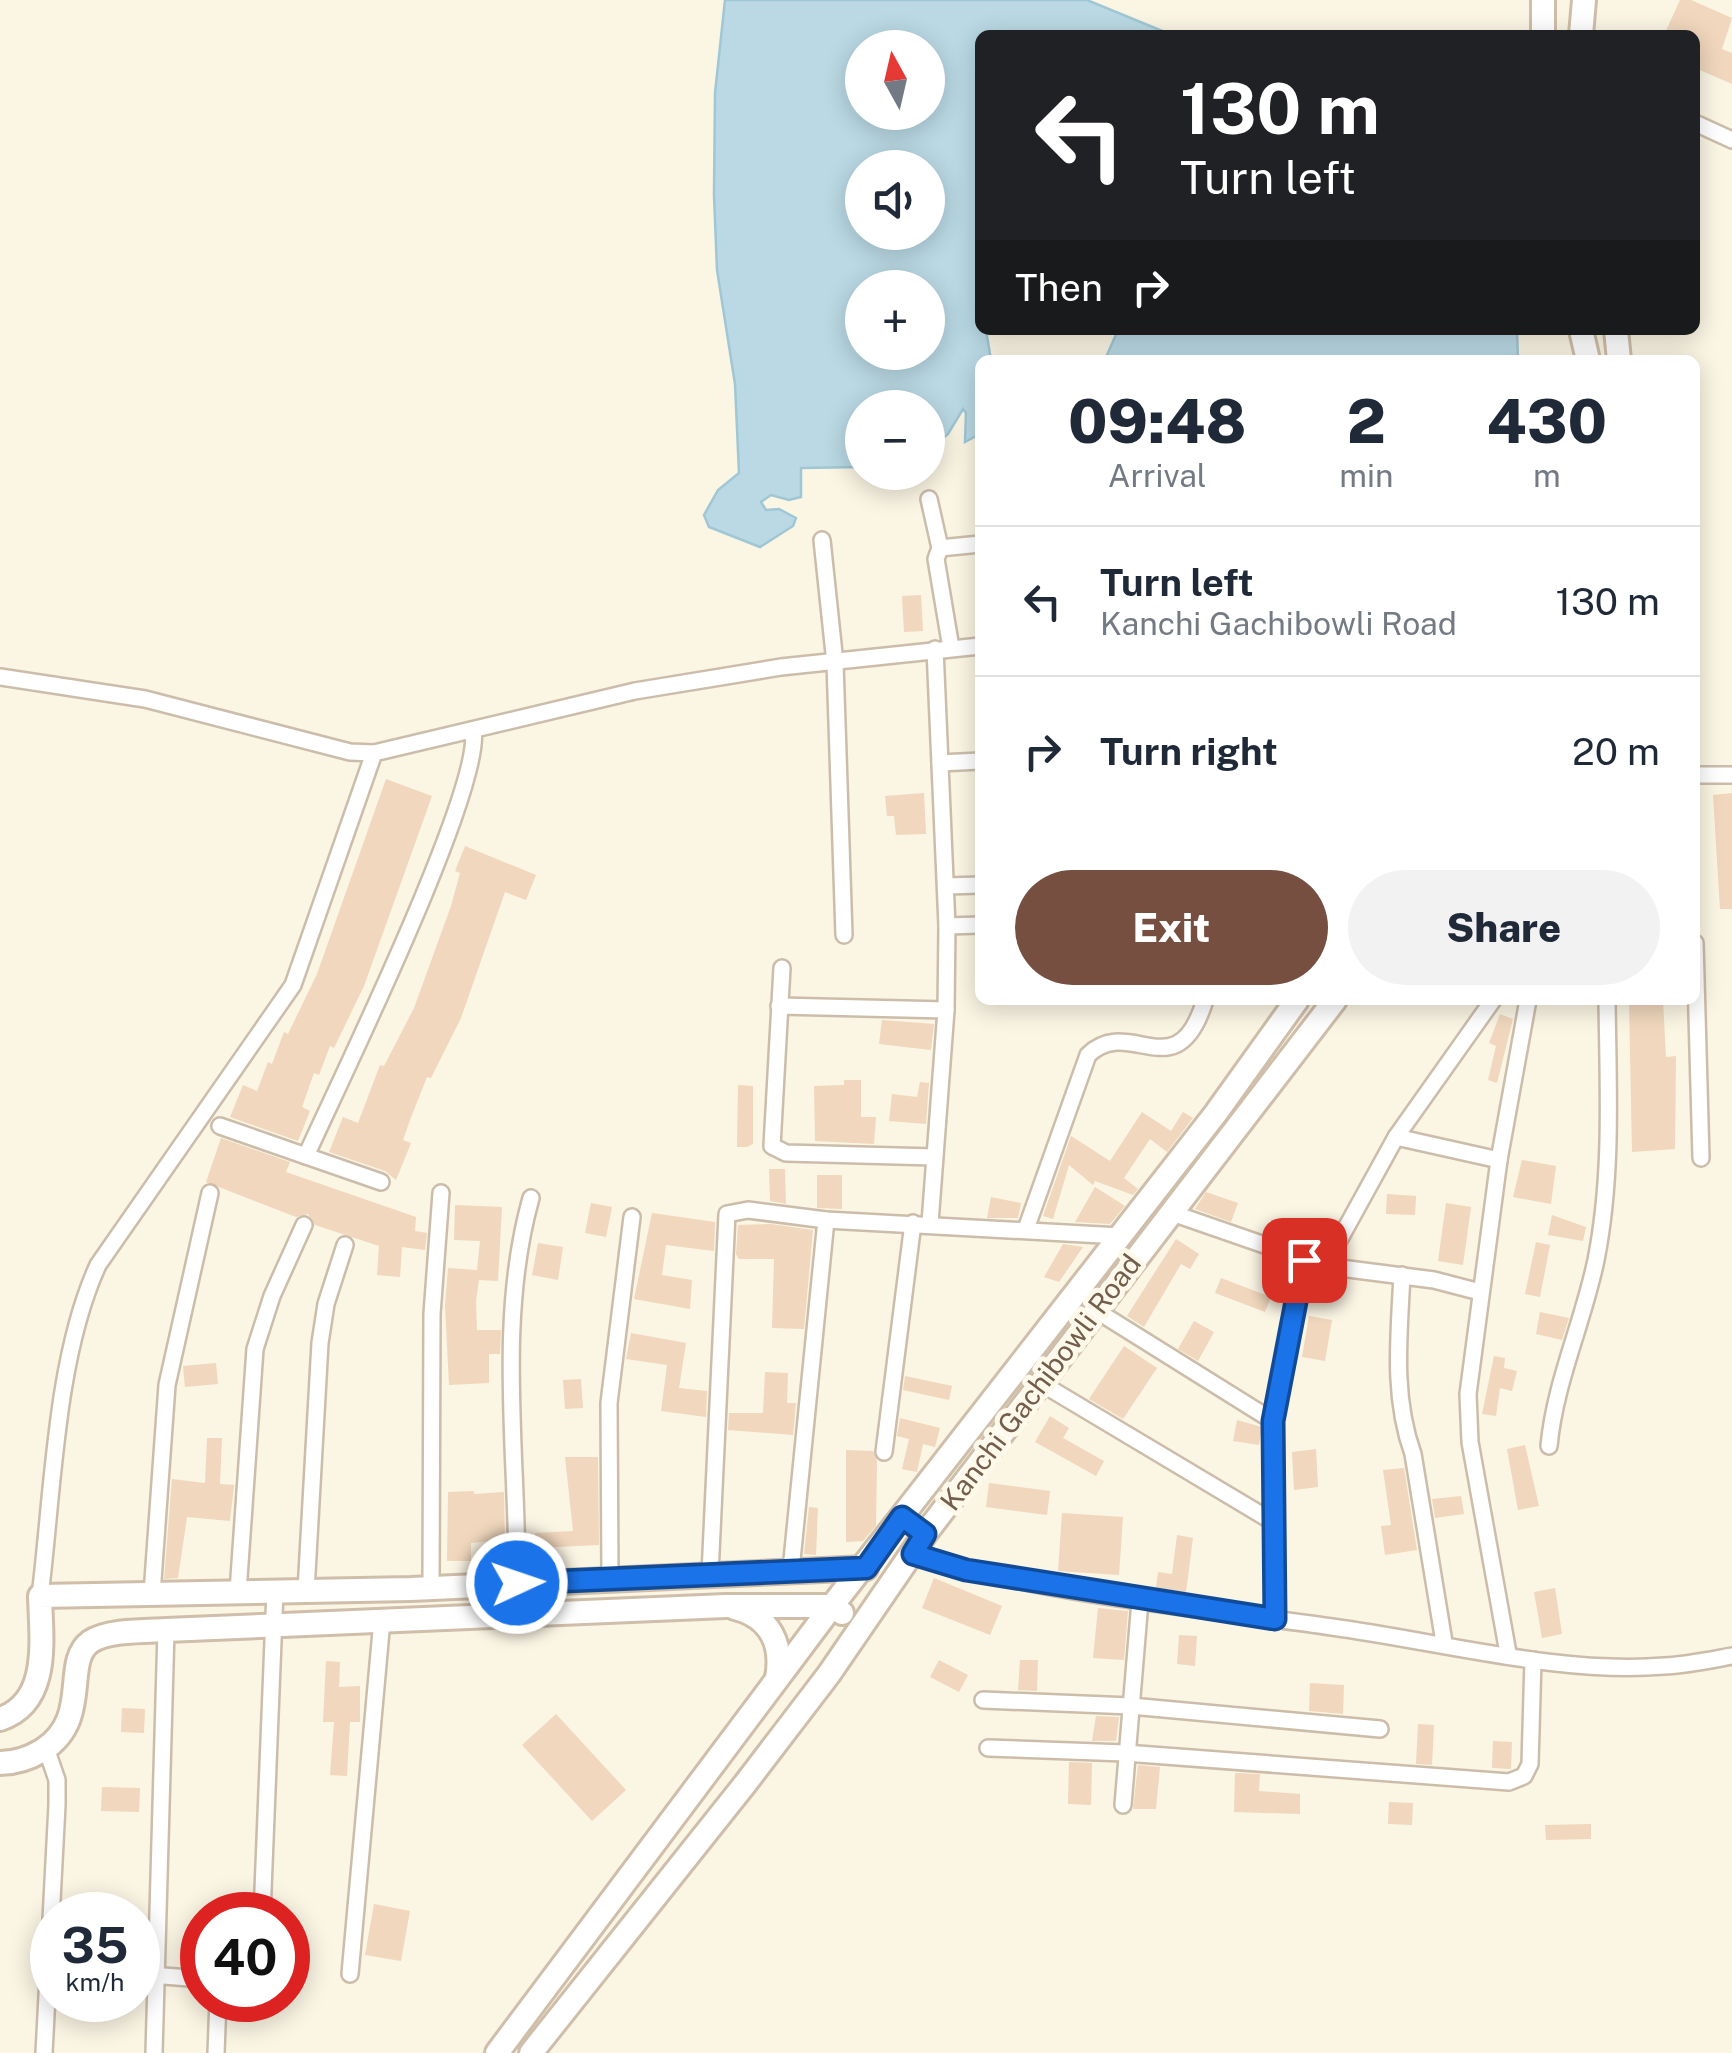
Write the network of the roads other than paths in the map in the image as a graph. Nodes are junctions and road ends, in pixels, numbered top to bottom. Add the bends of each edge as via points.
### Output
1 (1543, 0) edge
2 (1584, 0) edge
3 (1543, 30) edge
4 (1581, 30) edge
5 (1700, 125) edge
6 (1732, 140) edge
7 (929, 499) dead end
8 (822, 540) dead end
9 (975, 544) edge
10 (940, 548) junction
11 (975, 646) edge
12 (943, 648) junction
13 (835, 663) junction
14 (0, 677) edge
15 (473, 730) junction
16 (374, 754) junction
17 (975, 761) edge
18 (940, 763) junction
19 (1700, 775) edge
20 (1732, 775) edge
21 (975, 885) edge
22 (947, 886) junction
23 (975, 925) edge
24 (947, 926) junction
25 (844, 935) dead end
26 (782, 968) dead end
27 (1204, 1005) edge
28 (1293, 1005) edge
29 (1331, 1005) edge
30 (1489, 1005) edge
31 (1527, 1005) edge
32 (1607, 1005) edge
33 (1697, 1005) edge
34 (779, 1006) junction
35 (946, 1010) junction
36 (220, 1126) dead end
37 (1396, 1136) junction
38 (306, 1156) junction
39 (934, 1157) junction
40 (1701, 1158) dead end
41 (1498, 1160) junction
42 (382, 1182) dead end
43 (441, 1193) dead end
44 (210, 1194) dead end
45 (531, 1198) dead end
46 (1172, 1213) junction
47 (632, 1217) dead end
48 (826, 1220) junction
49 (921, 1223) junction
50 (304, 1226) dead end
51 (1026, 1230) junction
52 (1120, 1236) junction
53 (344, 1245) dead end
54 (1304, 1260) junction
55 (1325, 1266) junction
56 (1402, 1276) junction
57 (1480, 1292) junction
58 (1096, 1311) junction
59 (1044, 1385) junction
60 (1273, 1421) junction
61 (1549, 1446) dead end
62 (884, 1452) dead end
63 (902, 1517) junction
64 (1276, 1522) junction
65 (919, 1544) junction
66 (866, 1568) junction
67 (791, 1570) junction
68 (710, 1574) junction
69 (610, 1578) junction
70 (517, 1583) junction
71 (431, 1588) junction
72 (275, 1591) junction
73 (306, 1591) junction
74 (238, 1592) junction
75 (152, 1594) junction
76 (40, 1596) junction
77 (1140, 1601) junction
78 (726, 1606) junction
79 (832, 1606) junction
80 (1275, 1619) junction
81 (382, 1620) junction
82 (276, 1625) junction
83 (861, 1626) junction
84 (166, 1630) junction
85 (1444, 1642) junction
86 (1508, 1654) junction
87 (1732, 1656) edge
88 (1533, 1660) junction
89 (776, 1682) junction
90 (983, 1700) dead end
91 (1131, 1706) junction
92 (0, 1719) edge
93 (1380, 1728) dead end
94 (46, 1748) junction
95 (988, 1748) dead end
96 (1125, 1754) junction
97 (0, 1763) edge
98 (1123, 1805) dead end
99 (53, 1892) edge
100 (158, 1892) edge
101 (263, 1892) edge
102 (350, 1974) dead end
103 (46, 2022) edge
104 (155, 2022) edge
105 (217, 2022) edge
106 (44, 2053) edge
107 (154, 2053) edge
108 (216, 2053) edge
109 (497, 2053) edge
110 (531, 2053) edge

1 - 3 main road
2 - 4 main road
5 - 6 street
7 - 10 street
8 - 13 street
9 - 10 street
10 - 12 street
11 - 12 street
12 - 13 street
12 - 18 street
13 - 15 street via 635,691
13 - 25 street
14 - 16 street via 146,699
15 - 16 street
15 - 38 street via 476,744 458,812
16 - 76 street via 293,985 98,1265 82,1300
17 - 18 street
18 - 22 street
19 - 20 street
21 - 22 street
22 - 24 street
23 - 24 street
24 - 35 street
26 - 34 street
27 - 51 street via 1187,1041 1108,1044 1088,1055
28 - 52 main road, Kanchi Gachibowli Road
29 - 46 main road, Kanchi Gachibowli Road
30 - 37 street
31 - 41 street
32 - 61 street via 1606,1182 1596,1260
33 - 40 street
34 - 35 street
34 - 39 street via 770,1137 777,1151
35 - 39 street
36 - 38 street
37 - 41 street
37 - 55 street
38 - 42 street
39 - 49 street
41 - 57 street
43 - 71 street via 432,1328
44 - 75 street via 166,1385
45 - 70 street via 520,1236 510,1394
46 - 54 street
46 - 58 main road, Kanchi Gachibowli Road
47 - 69 street via 609,1403
48 - 49 street
48 - 67 street
48 - 68 street via 733,1210 723,1222
49 - 51 street
49 - 62 street
50 - 74 street via 255,1349
51 - 52 street
52 - 63 main road, Kanchi Gachibowli Road
53 - 73 street via 320,1343
54 - 55 street
54 - 60 street
55 - 56 street
56 - 57 street
56 - 85 street via 1402,1424 1413,1454
57 - 86 street via 1468,1394 1470,1442
58 - 59 main road, Kanchi Gachibowli Road
58 - 60 street
59 - 64 street
59 - 65 main road, Kanchi Gachibowli Road
60 - 64 street
63 - 65 main road
63 - 66 main road, Kanchi Gachibowli Road
64 - 80 street
65 - 77 street via 966,1570
65 - 83 main road, Kanchi Gachibowli Road
66 - 67 main road
66 - 79 main road, Kanchi Gachibowli Road
67 - 68 main road
68 - 69 main road
69 - 70 main road
70 - 71 main road
71 - 73 main road
72 - 73 main road
72 - 74 main road
72 - 82 street
74 - 75 main road
75 - 76 main road
76 - 92 main road via 43,1657 17,1714
77 - 80 street
77 - 91 street
78 - 79 main road
78 - 81 main road
78 - 89 main road via 760,1620 775,1636 781,1656
79 - 83 main road
79 - 89 main road, Kanchi Gachibowli Road
80 - 85 street
81 - 82 main road
81 - 102 street
82 - 84 main road
82 - 101 street
83 - 110 main road, Kanchi Gachibowli Road via 722,1815
84 - 94 main road via 95,1638 83,1648 70,1722
84 - 100 street
85 - 86 street
86 - 88 street
87 - 88 street via 1663,1667
88 - 96 street via 1530,1764 1524,1776 1509,1782
89 - 109 main road, Kanchi Gachibowli Road
90 - 91 street
91 - 93 street
91 - 96 street
94 - 97 main road
94 - 99 street via 57,1780
95 - 96 street
96 - 98 street
103 - 106 street
104 - 107 street
105 - 108 street

